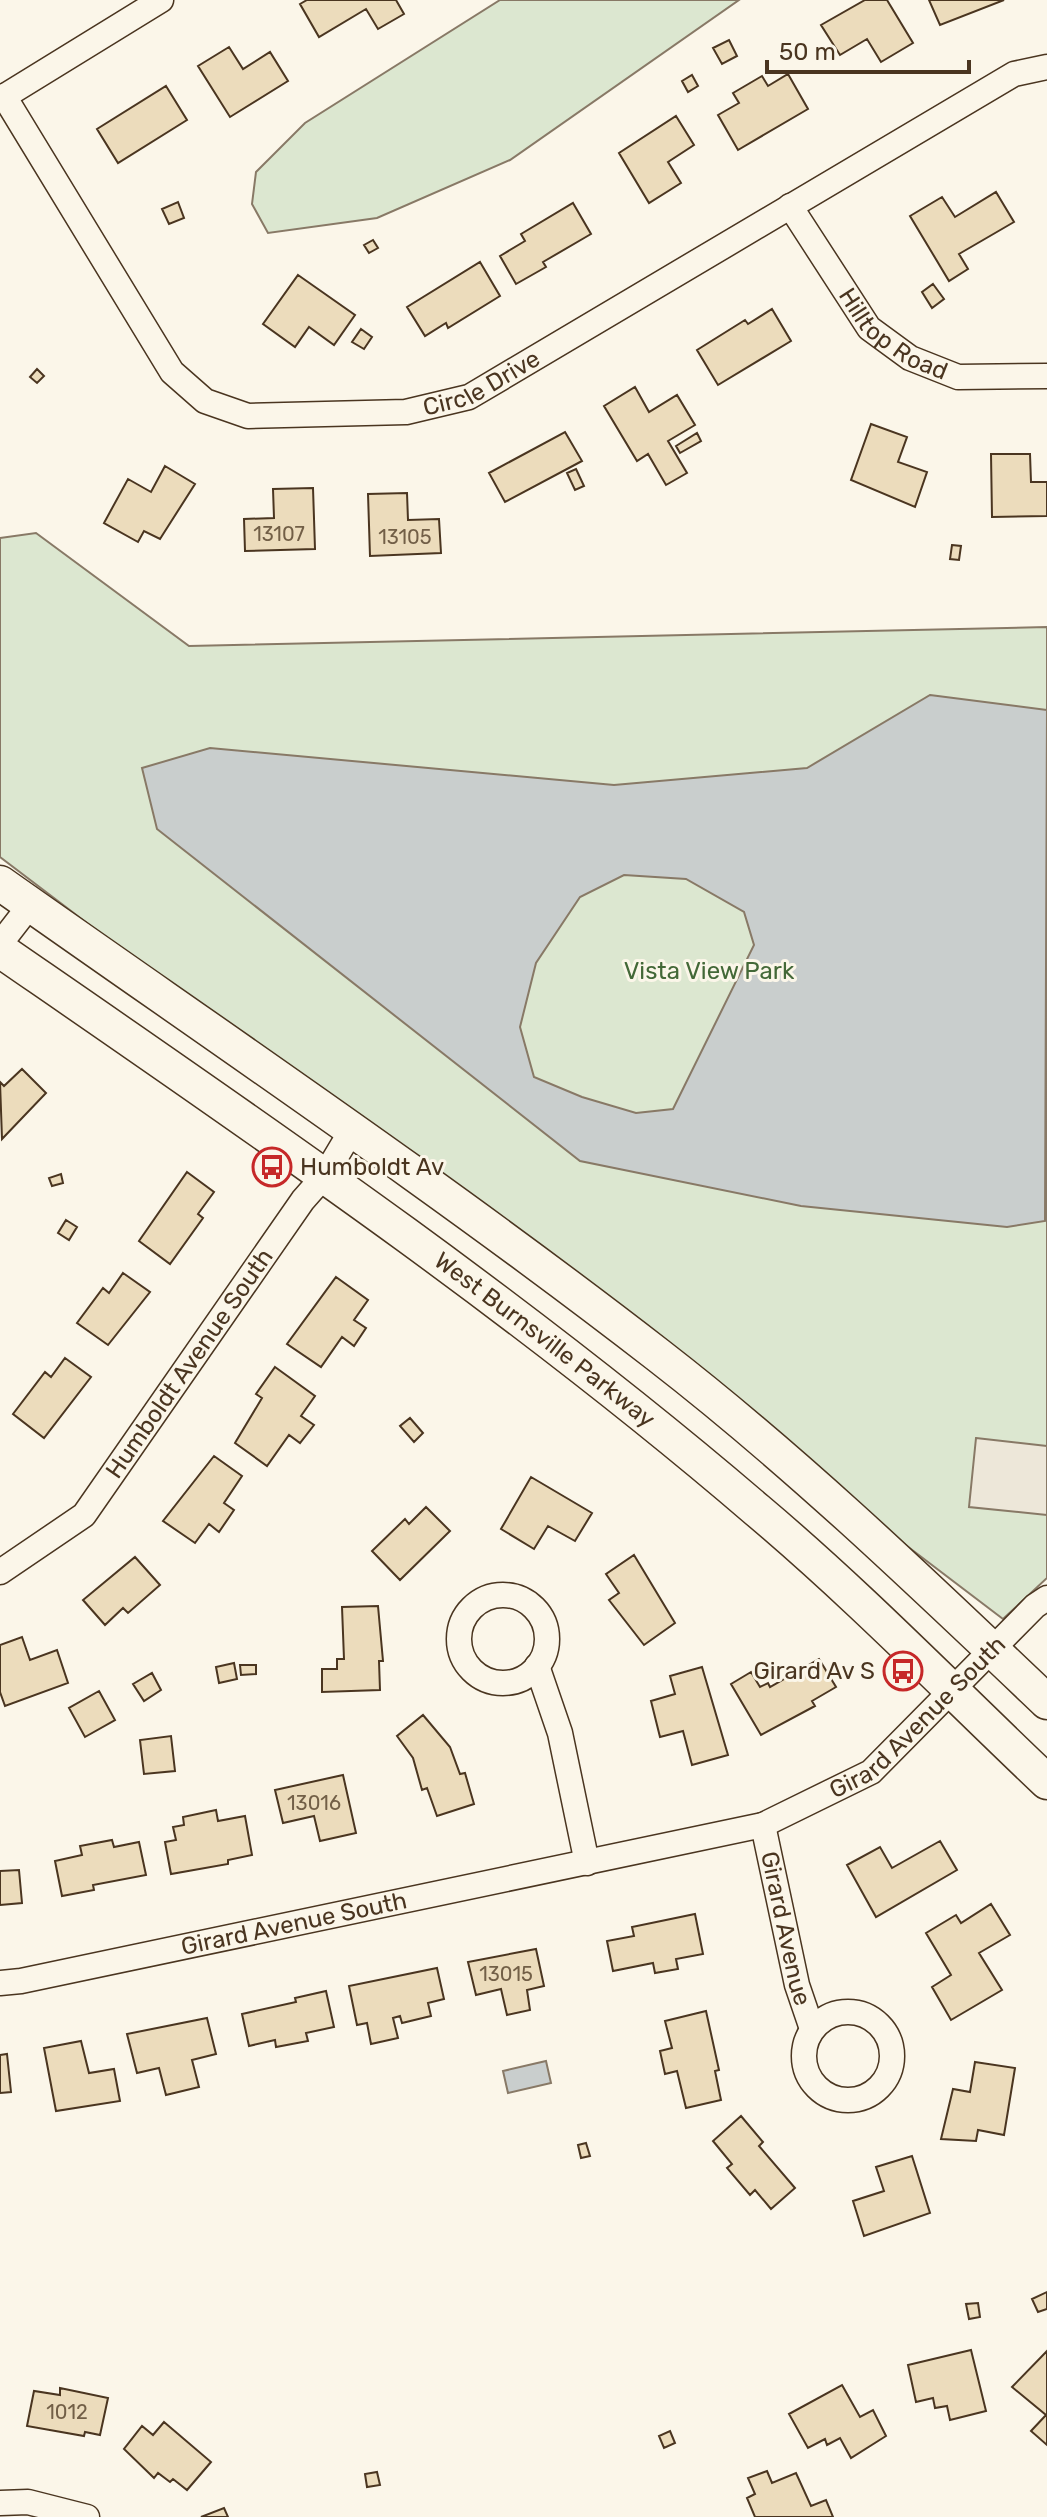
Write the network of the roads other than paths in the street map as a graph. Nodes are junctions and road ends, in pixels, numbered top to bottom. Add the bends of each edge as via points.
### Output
1 (161, 0) edge
2 (1047, 67) edge
3 (2, 98) edge
4 (790, 206) junction
5 (1047, 376) edge
6 (0, 883) edge
7 (31, 904) junction
8 (0, 947) edge
9 (353, 1128) junction
10 (325, 1175) junction
11 (0, 1572) edge
12 (1047, 1598) edge
13 (992, 1650) junction
14 (537, 1666) dead end
15 (952, 1691) junction
16 (1047, 1702) edge
17 (1047, 1782) edge
18 (763, 1825) junction
19 (587, 1863) junction
20 (0, 1983) edge
21 (812, 2029) dead end
22 (0, 2503) edge
23 (87, 2517) edge

1 - 3 street
2 - 4 street, Circle Drive via 1014,74
3 - 4 street, Circle Drive via 172,372 205,401 248,416 406,412 469,397
4 - 5 street, Hilltop Road via 869,328 910,358 958,377
6 - 7 street
7 - 8 street
7 - 9 street
8 - 10 street, West Burnsville Parkway
9 - 10 street, Humboldt Avenue South
9 - 13 street via 660,1356 794,1467
10 - 11 street, Humboldt Avenue South via 84,1515
10 - 15 street, West Burnsville Parkway via 619,1395 760,1512
12 - 13 street, Girard Avenue South
13 - 15 street, Girard Avenue South
13 - 16 street
14 - 19 street via 560,1733
15 - 17 street, West Burnsville Parkway
15 - 18 street, Girard Avenue South via 871,1772
18 - 19 street, Girard Avenue South
18 - 21 street, Girard Avenue via 797,1985
19 - 20 street, Girard Avenue South
22 - 23 street via 28,2502

